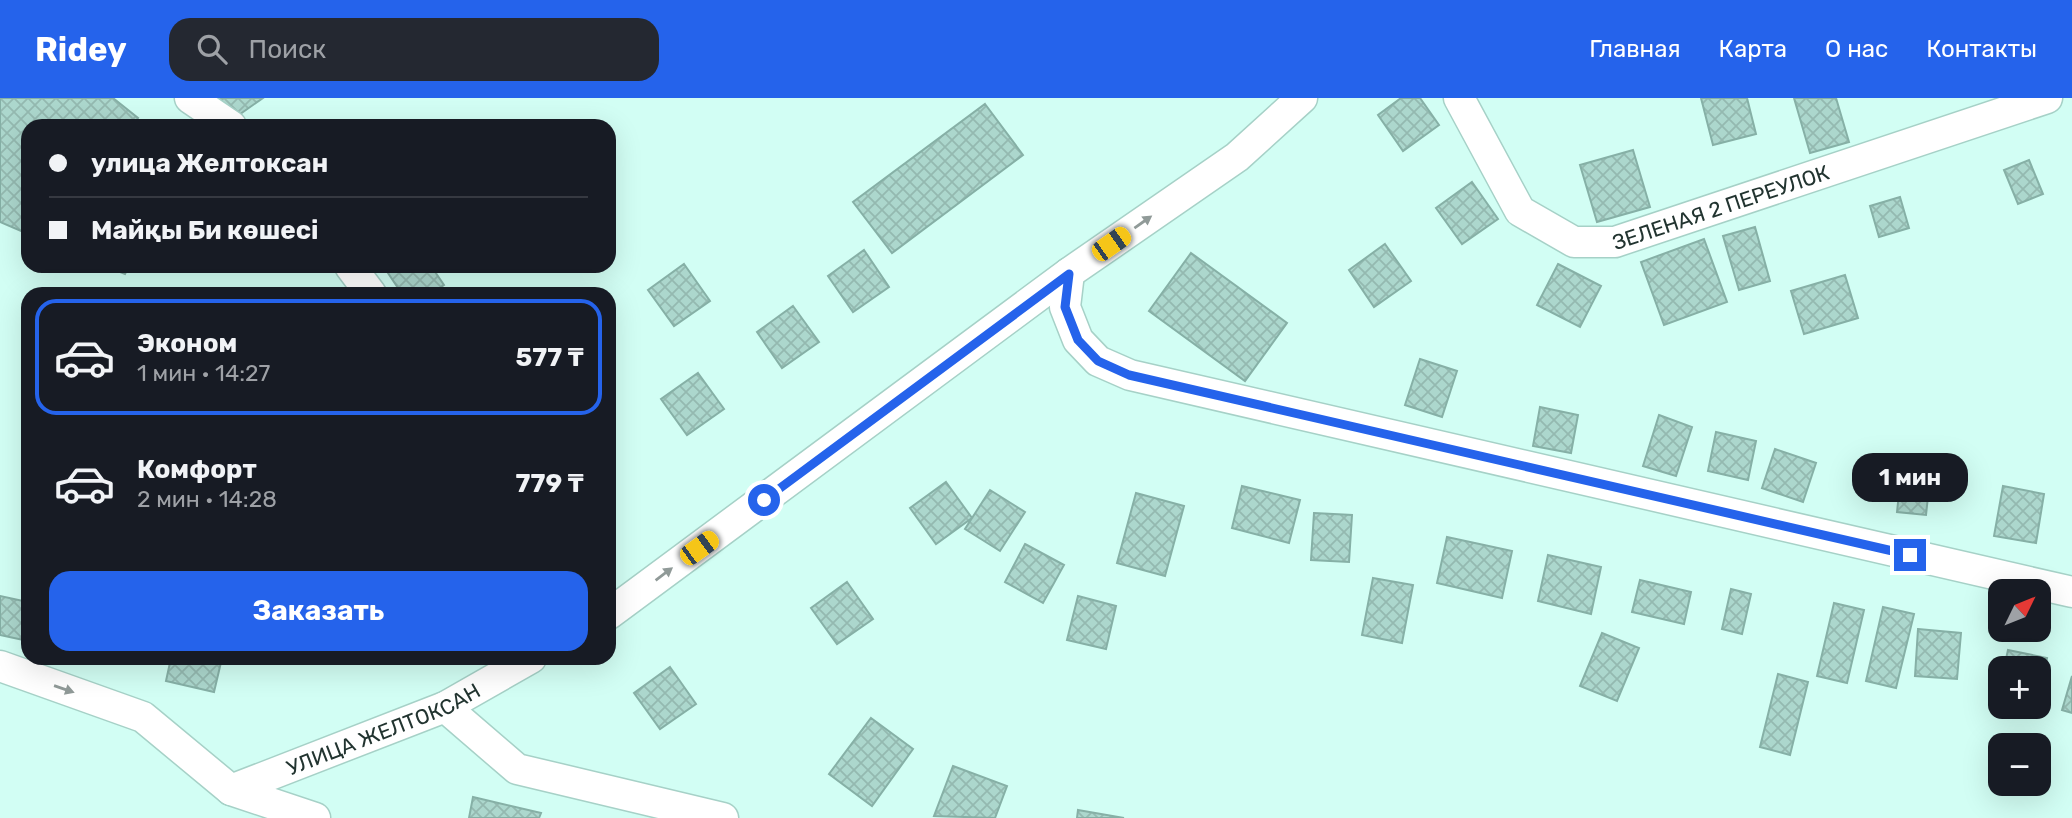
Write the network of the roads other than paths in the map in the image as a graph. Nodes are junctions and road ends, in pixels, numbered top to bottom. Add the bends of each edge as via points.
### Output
1 (190, 98) edge
2 (1302, 98) edge
3 (1459, 98) edge
4 (2047, 98) edge
5 (221, 119) edge
6 (354, 273) edge
7 (1069, 274) junction
8 (366, 287) edge
9 (2072, 592) edge
10 (616, 608) edge
11 (518, 665) edge
12 (0, 666) edge
13 (445, 706) junction
14 (231, 790) junction
15 (315, 818) edge
16 (723, 818) edge

1 - 5 street
7 -> 2 street via 1237,157
3 - 4 street, ЗЕЛЕНАЯ 2 ПЕРЕУЛОК via 1520,211 1574,242 1615,242
6 - 8 street
7 - 9 street via 1065,307 1078,340 1098,361 1129,375
10 -> 7 street
11 - 13 street, УЛИЦА ЖЕЛТОКСАН
12 -> 14 street via 143,717
13 - 14 street, УЛИЦА ЖЕЛТОКСАН
13 - 16 street via 517,769
14 - 15 street

